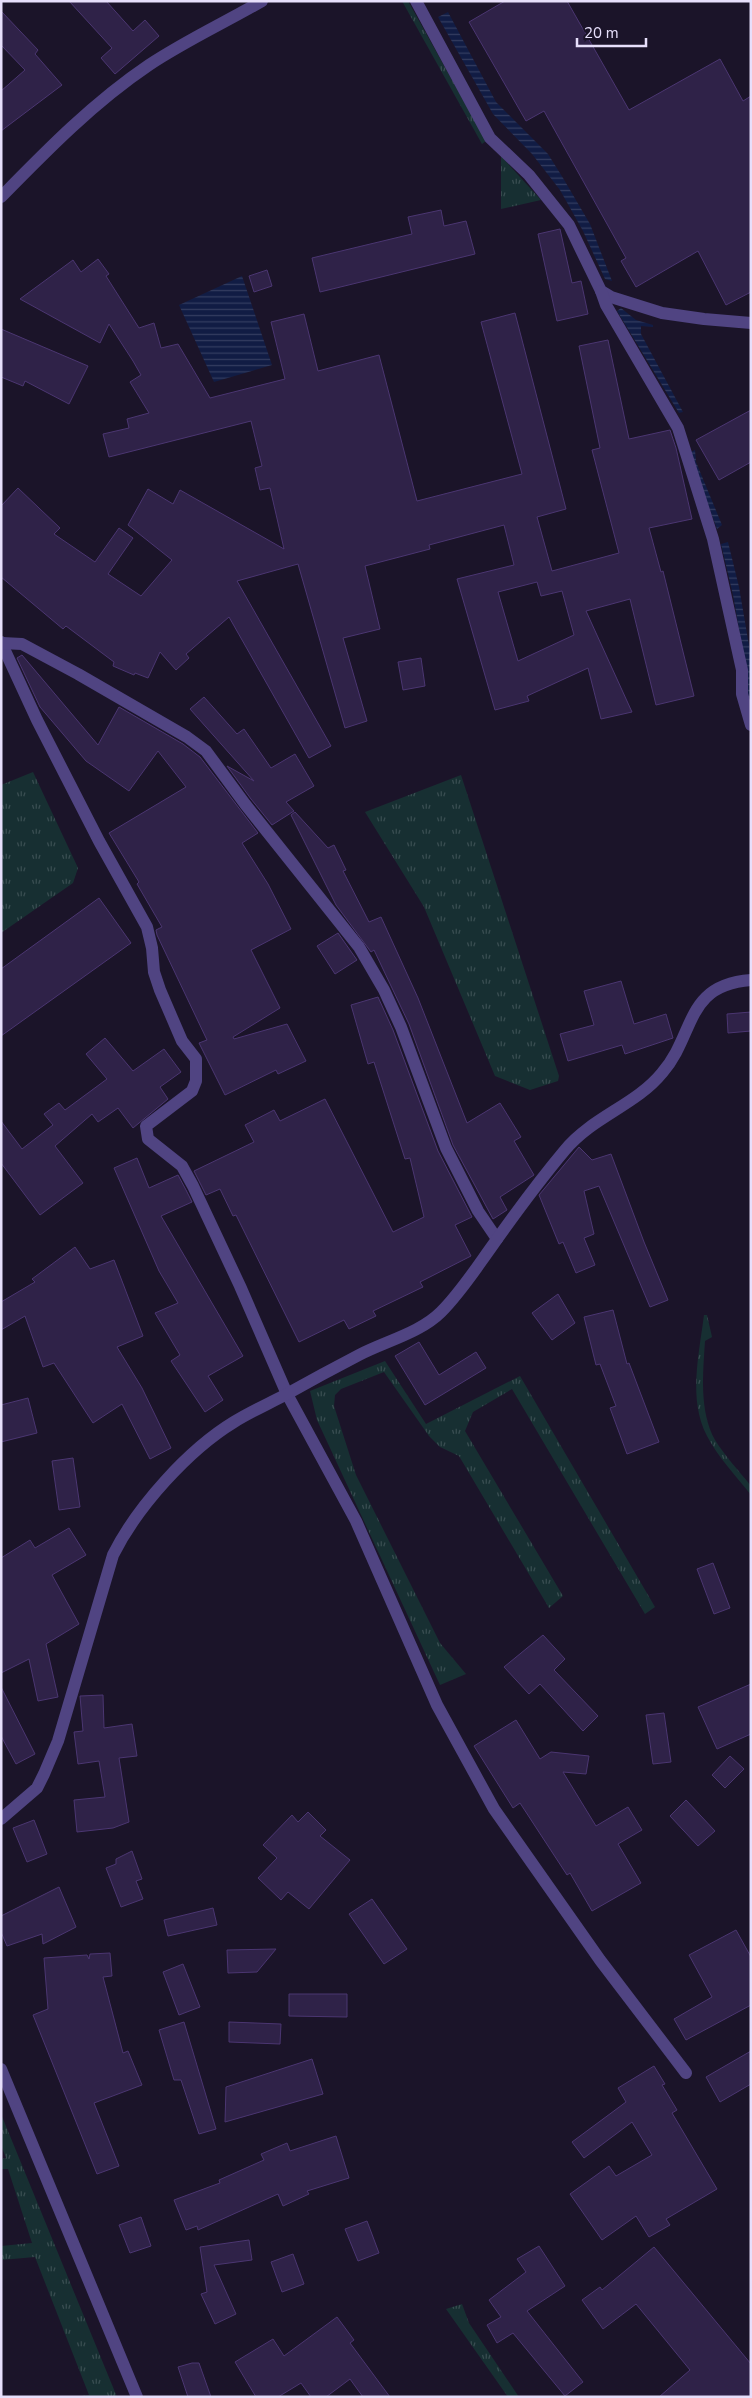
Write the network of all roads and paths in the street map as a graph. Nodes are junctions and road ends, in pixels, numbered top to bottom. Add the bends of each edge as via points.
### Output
1 (262, 1) edge
2 (416, 1) edge
3 (1, 197) edge
4 (601, 291) junction
5 (751, 323) edge
6 (2, 642) edge
7 (751, 725) edge
8 (751, 980) edge
9 (497, 1239) junction
10 (286, 1394) junction
11 (1, 1819) edge
12 (1, 2070) edge
13 (686, 2073) dead end
14 (137, 2397) edge

1 - 3 street via 148,65 97,104
2 - 4 street via 490,138 529,175 570,226
4 - 5 street via 662,313
4 - 7 street via 606,305 678,428 713,539 742,670 742,694
6 - 9 street via 22,644 188,737 206,751 370,965 401,1026 446,1148
6 - 10 street via 37,720 147,927 160,990 182,1040 196,1059 196,1081 192,1091 146,1126 148,1139 182,1166 193,1186
8 - 9 street via 736,981 718,988 701,1002 672,1062 662,1074 650,1087 584,1130 529,1194
9 - 10 street via 457,1294 426,1325 384,1342
10 - 11 street via 234,1422 200,1447 143,1506 132,1522 106,1574 58,1741 44,1774 37,1788
10 - 13 street via 356,1521 437,1705 494,1809 600,1960
12 - 14 street

